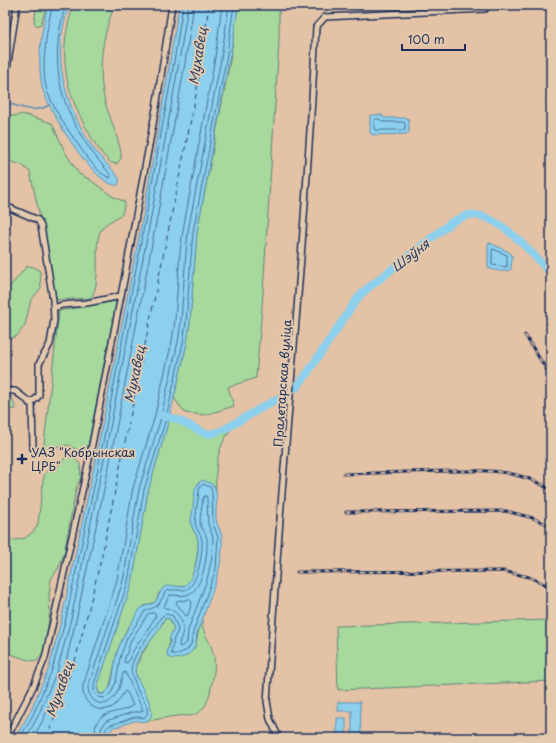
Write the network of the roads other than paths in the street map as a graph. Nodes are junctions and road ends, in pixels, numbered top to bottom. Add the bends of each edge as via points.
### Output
1 (17, 5) edge
2 (172, 5) edge
3 (485, 5) edge
4 (6, 75) dead end
5 (5, 207) edge
6 (121, 296) junction
7 (54, 308) junction
8 (5, 391) edge
9 (30, 403) junction
10 (33, 448) dead end
11 (7, 738) edge
12 (280, 738) edge

1 - 4 street
2 - 6 street via 156,108
3 - 12 street, Пралетарская вуліца via 485,9 325,17 316,27 310,147 267,701 270,719
5 - 7 street via 38,220 41,226
6 - 7 street
6 - 11 street via 89,460 45,658
7 - 9 street via 50,344 39,364 40,392 36,400
8 - 9 street via 15,392
9 - 10 street

